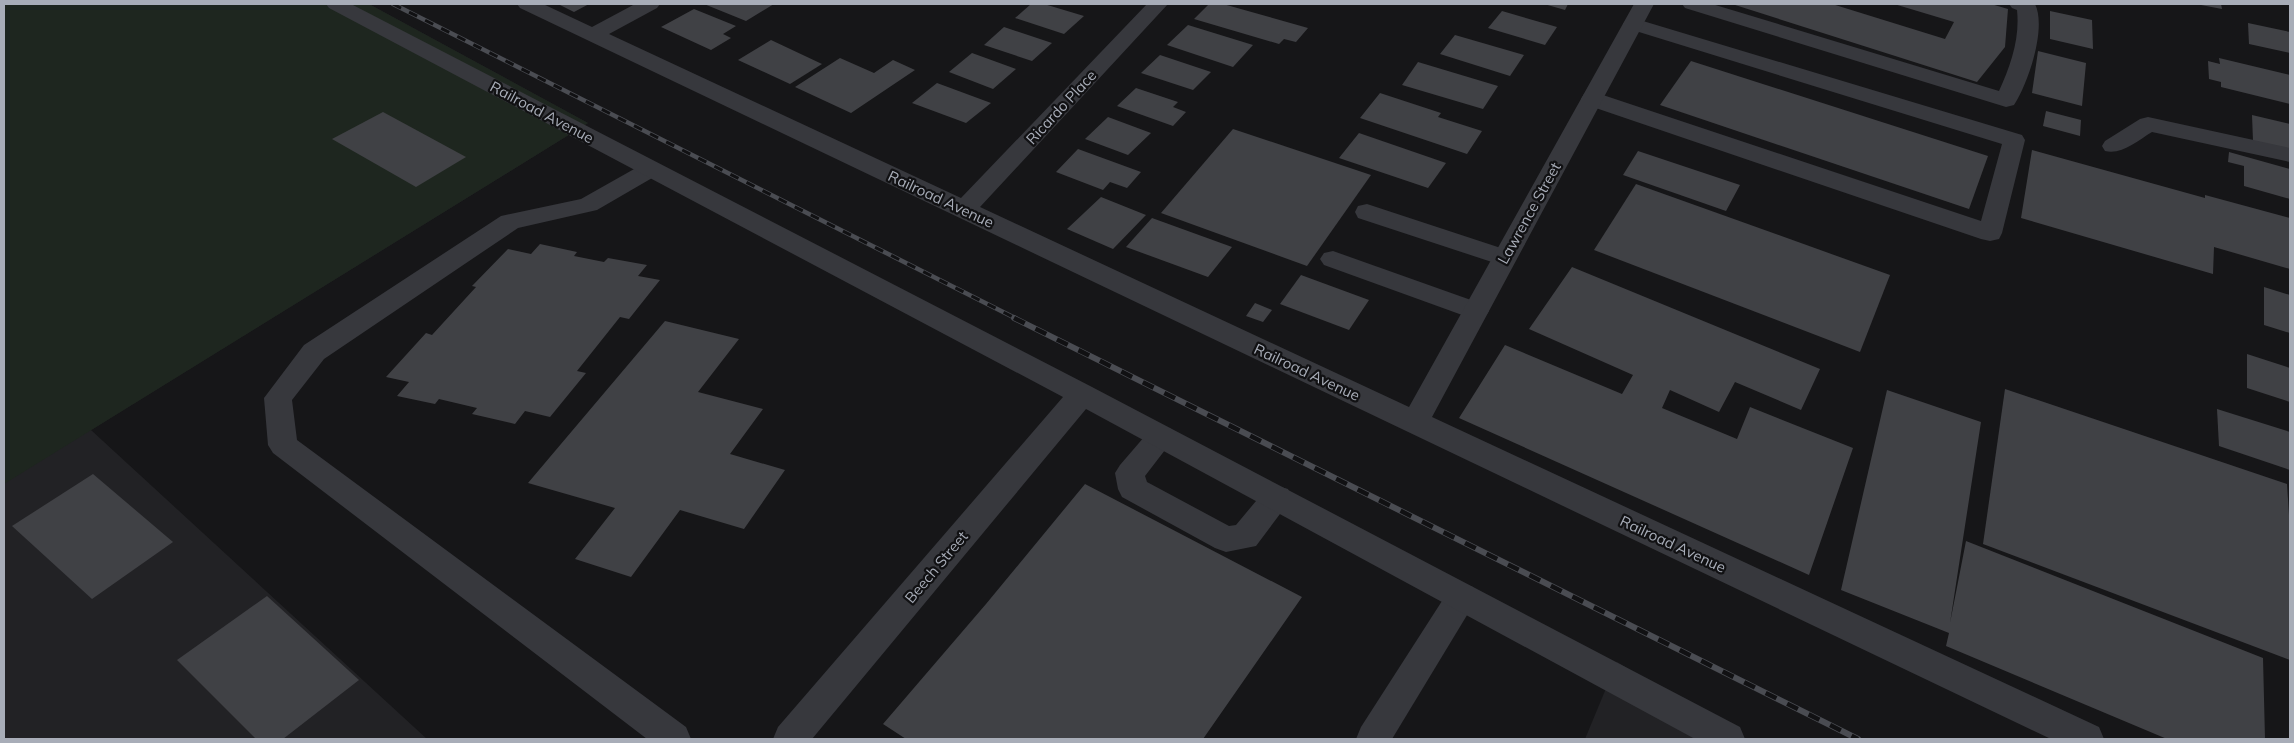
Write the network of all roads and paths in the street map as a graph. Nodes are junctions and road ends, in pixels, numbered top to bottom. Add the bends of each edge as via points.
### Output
1 (336, 4) edge
2 (527, 4) edge
3 (650, 4) edge
4 (1158, 4) edge
5 (1692, 4) edge
6 (2019, 4) edge
7 (1639, 14) edge
8 (592, 35) junction
9 (1592, 99) junction
10 (2113, 146) dead end
11 (2290, 155) edge
12 (651, 169) junction
13 (963, 210) junction
14 (1368, 212) dead end
15 (1333, 258) dead end
16 (1504, 258) junction
17 (1476, 310) junction
18 (1082, 394) junction
19 (1415, 422) junction
20 (1162, 437) junction
21 (1276, 498) junction
22 (1462, 597) junction
23 (674, 739) edge
24 (790, 739) edge
25 (1373, 739) edge
26 (1728, 739) edge
27 (2087, 739) edge

1 - 12 street, Railroad Avenue
2 - 8 street, Railroad Avenue
3 - 8 street
4 - 13 street, Ricardo Place
5 - 6 street via 2006,100 2020,72 2029,22 2027,6
7 - 9 street, Lawrence Street
7 - 9 street via 2014,140 1990,233
8 - 13 street, Railroad Avenue
9 - 16 street, Lawrence Street
10 - 11 street via 2148,124
12 - 18 street, Railroad Avenue
12 - 23 street via 588,205 510,222 314,352 278,398 283,445
13 - 19 street, Railroad Avenue
14 - 16 street
15 - 17 street
16 - 17 street, Lawrence Street
17 - 19 street, Lawrence Street
18 - 20 street, Railroad Avenue
18 - 24 street, Beech Street
19 - 27 street, Railroad Avenue
20 - 21 street, Railroad Avenue
20 - 21 street via 1130,474 1133,489 1226,539 1245,537
21 - 22 street, Railroad Avenue
22 - 25 street
22 - 26 street, Railroad Avenue

